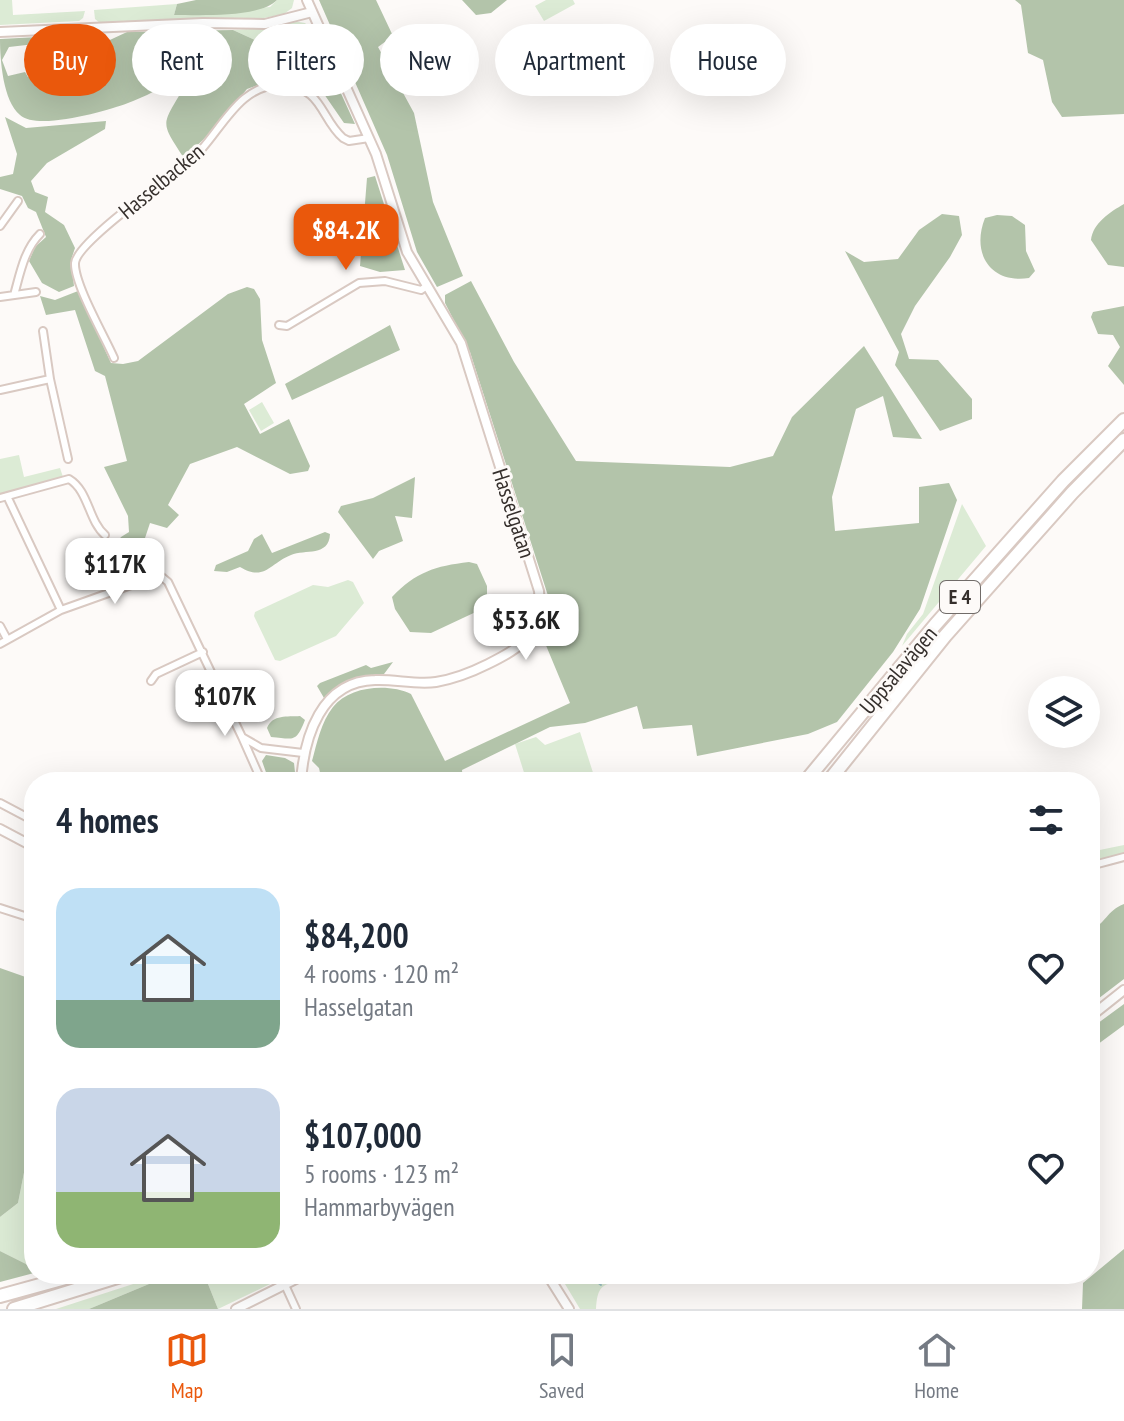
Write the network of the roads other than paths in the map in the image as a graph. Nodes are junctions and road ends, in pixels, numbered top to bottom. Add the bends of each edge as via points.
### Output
1 (307, 0) edge
2 (312, 12) junction
3 (0, 32) edge
4 (369, 138) junction
5 (18, 201) dead end
6 (0, 226) edge
7 (40, 234) dead end
8 (427, 286) junction
9 (36, 292) dead end
10 (14, 295) junction
11 (0, 297) edge
12 (279, 325) dead end
13 (43, 331) dead end
14 (114, 358) dead end
15 (50, 379) junction
16 (0, 390) edge
17 (1124, 420) edge
18 (1124, 440) edge
19 (68, 459) dead end
20 (4, 497) edge
21 (105, 535) dead end
22 (61, 610) junction
23 (0, 626) edge
24 (3, 642) edge
25 (203, 652) junction
26 (151, 681) dead end
27 (242, 737) junction
28 (303, 753) junction
29 (258, 772) edge
30 (302, 772) edge
31 (813, 772) edge
32 (836, 772) edge
33 (0, 803) edge
34 (24, 816) edge
35 (0, 829) edge
36 (24, 842) edge
37 (1124, 857) edge
38 (1100, 863) edge
39 (0, 908) edge
40 (24, 916) edge
41 (1124, 990) edge
42 (1100, 1009) edge
43 (44, 1284) edge
44 (95, 1284) edge
45 (553, 1284) edge
46 (285, 1285) joint
47 (0, 1296) edge
48 (14, 1309) edge
49 (236, 1309) edge
50 (296, 1309) edge
51 (569, 1309) edge

1 - 2 street, Hasselgatan
2 - 3 street via 265,24
2 - 4 street, Hasselgatan
4 - 8 street, Hasselgatan via 407,252
4 - 14 street, Hasselbacken via 343,138 320,102 294,87 266,86 242,100 192,160 78,255 80,286
5 - 6 street
7 - 10 street via 23,262
8 - 12 street via 421,290 385,281 359,283 287,326
8 - 28 street, Hasselgatan via 461,343 539,591 540,614 523,644 455,678 414,683 374,679 343,688 315,719
9 - 10 street
10 - 11 street
13 - 15 street
15 - 16 street
15 - 19 street
17 - 31 highway, Uppsalavägen / E 4 via 935,625
18 - 32 highway, Uppsalavägen / E 4 via 945,636
20 - 21 street via 69,479 78,485
20 - 22 street
22 - 24 street
22 - 25 street via 162,577
23 - 24 street
25 - 26 street
25 - 27 street
27 - 28 street via 261,748
27 - 29 street
28 - 30 street, Hasselgatan
33 - 34 street
35 - 36 street
37 - 38 street
39 - 40 street
41 - 42 street
43 - 47 highway
44 - 48 highway
45 - 51 street
46 - 49 street
46 - 50 street

